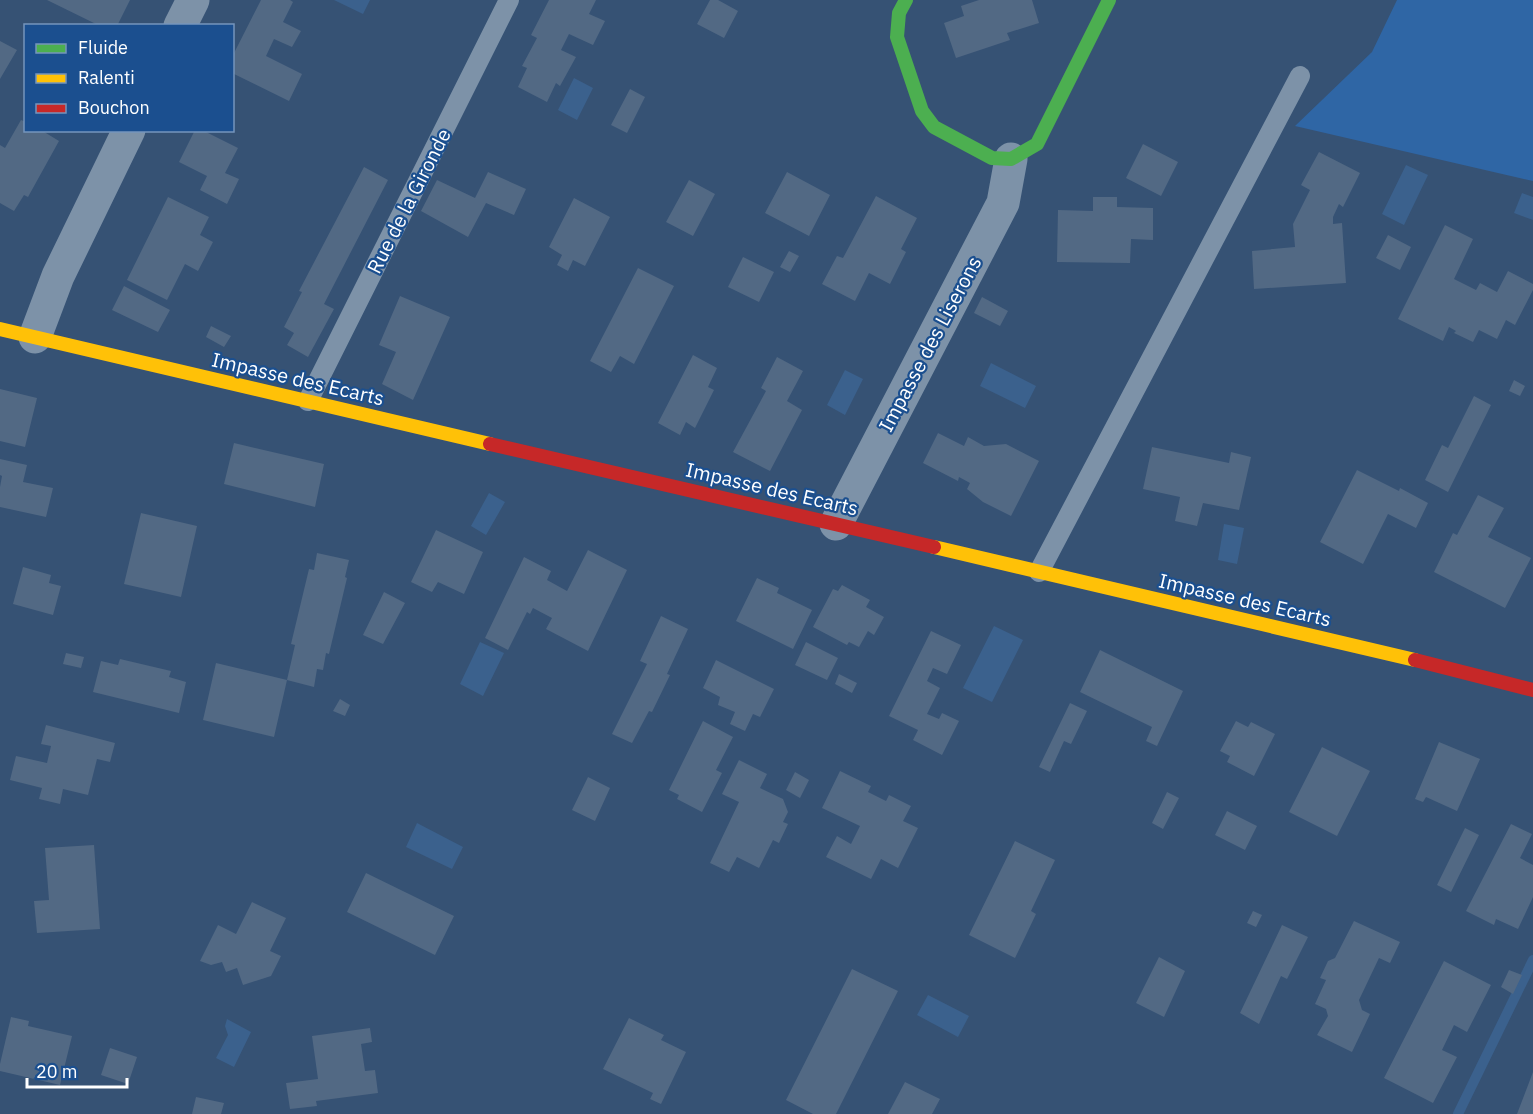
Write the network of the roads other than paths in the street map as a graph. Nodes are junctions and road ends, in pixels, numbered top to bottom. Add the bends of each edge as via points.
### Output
1 (193, 0) edge
2 (509, 0) edge
3 (906, 0) edge
4 (1110, 0) edge
5 (181, 24) edge
6 (1300, 76) dead end
7 (128, 132) edge
8 (1011, 159) junction
9 (0, 329) edge
10 (35, 337) junction
11 (309, 401) junction
12 (836, 525) junction
13 (1039, 572) junction
14 (1533, 690) edge

1 - 5 street
2 - 11 lane, Rue de la Gironde
3 - 8 street via 899,13 897,37 922,111 933,127 992,158
4 - 8 street via 1037,144
6 - 13 lane
7 - 10 street via 58,276
8 - 12 street, Impasse des Liserons via 1004,202
9 - 10 street, Impasse des Ecarts
10 - 11 street, Impasse des Ecarts
11 - 12 street, Impasse des Ecarts
12 - 13 street, Impasse des Ecarts
13 - 14 street, Impasse des Ecarts

